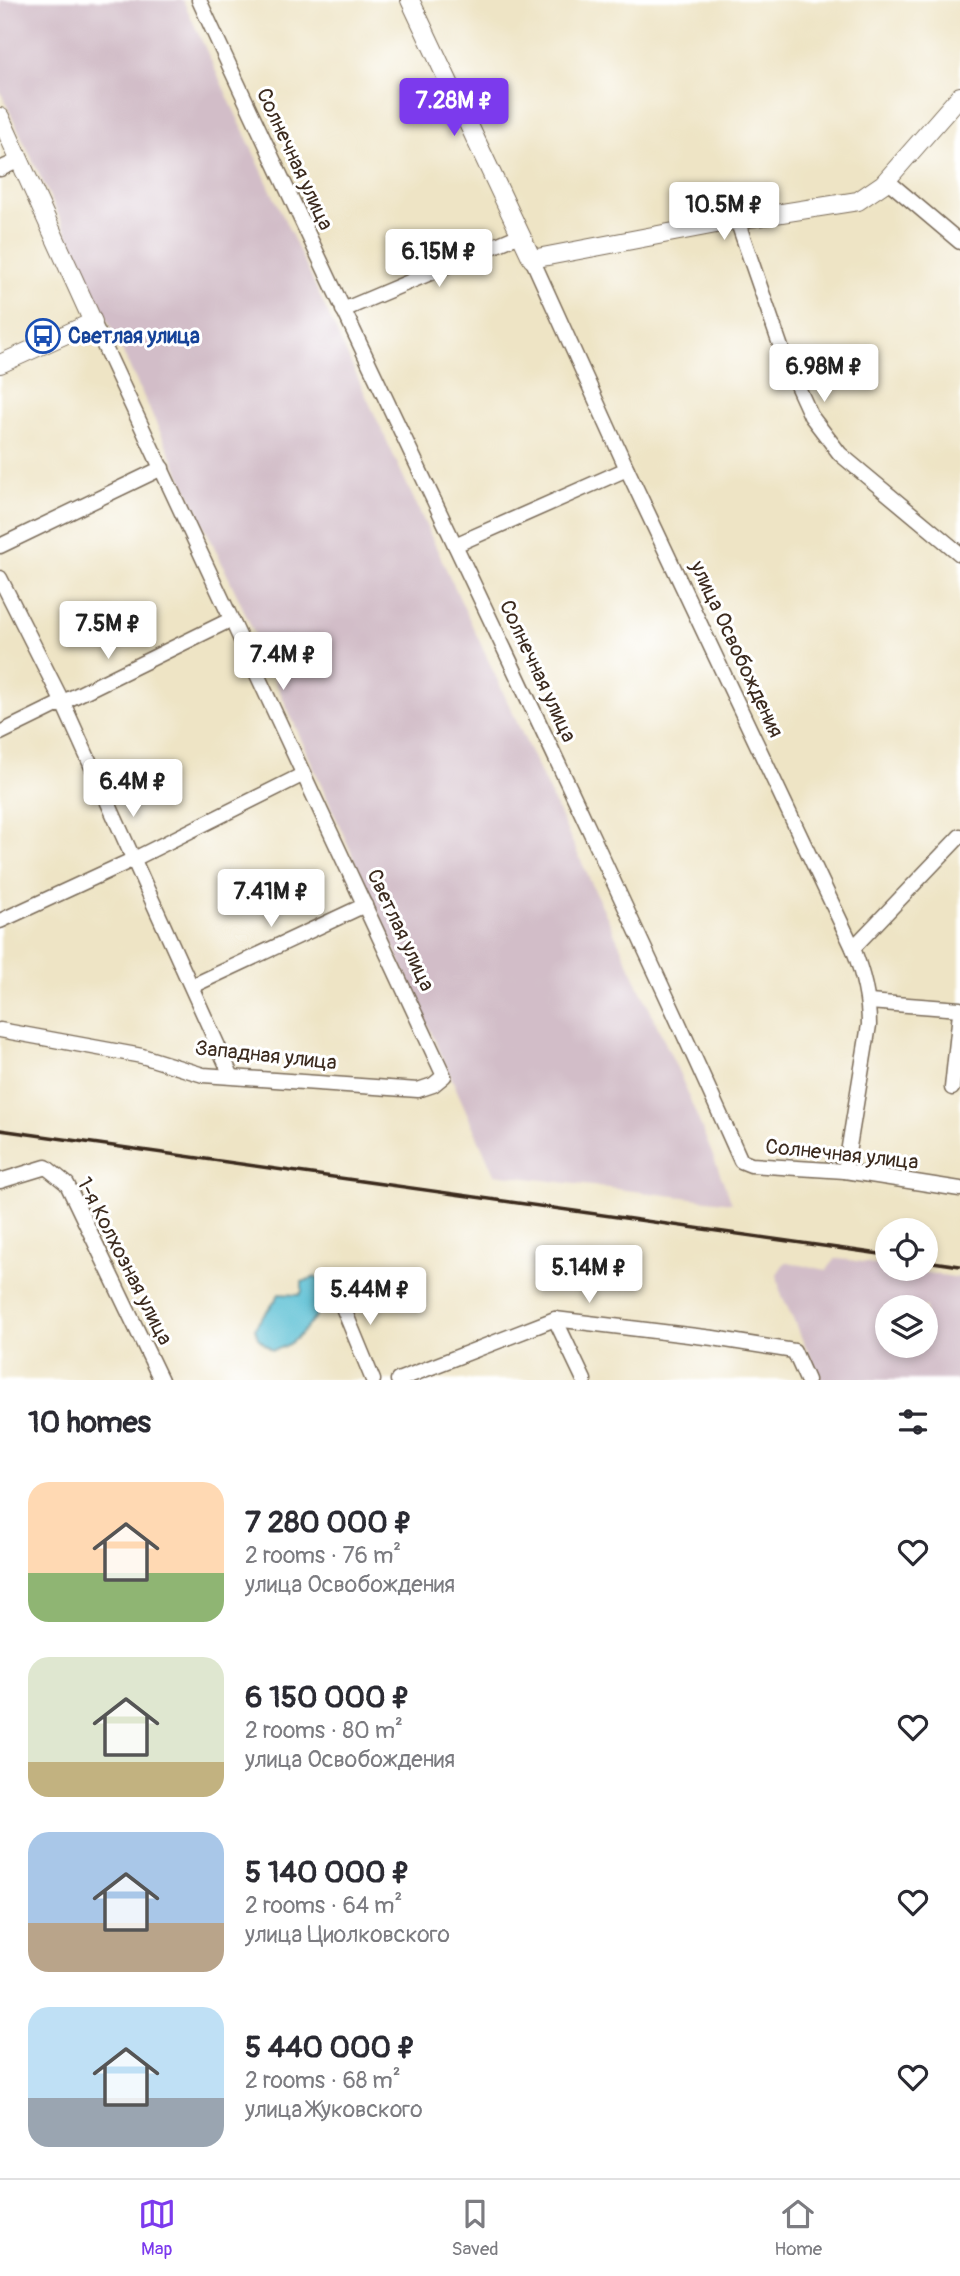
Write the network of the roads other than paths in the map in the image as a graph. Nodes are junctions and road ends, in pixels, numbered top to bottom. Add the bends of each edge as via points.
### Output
1 (199, 0) edge
2 (410, 0) edge
3 (960, 96) edge
4 (0, 117) edge
5 (20, 160) junction
6 (0, 169) edge
7 (888, 178) junction
8 (737, 220) junction
9 (520, 234) junction
10 (960, 242) edge
11 (532, 260) junction
12 (344, 310) junction
13 (93, 322) junction
14 (0, 363) edge
15 (162, 468) junction
16 (627, 469) junction
17 (456, 545) junction
18 (0, 546) edge
19 (960, 554) edge
20 (0, 579) edge
21 (230, 620) junction
22 (63, 704) junction
23 (0, 733) edge
24 (302, 775) junction
25 (960, 836) edge
26 (132, 859) junction
27 (365, 905) junction
28 (0, 921) edge
29 (853, 948) junction
30 (192, 986) junction
31 (869, 1002) junction
32 (960, 1011) edge
33 (1, 1028) edge
34 (231, 1075) junction
35 (444, 1076) joint
36 (952, 1087) dead end
37 (845, 1171) junction
38 (0, 1181) edge
39 (960, 1189) edge
40 (335, 1288) dead end
41 (555, 1319) junction
42 (161, 1380) edge
43 (373, 1380) edge
44 (398, 1380) edge
45 (584, 1380) edge
46 (807, 1380) edge

1 - 12 street, Солнечная улица
2 - 9 street, улица Освобождения
3 - 7 street
4 - 5 street, Светлая улица
5 - 6 street
5 - 13 street, Светлая улица
7 - 8 street via 873,193 849,204
7 - 10 street
8 - 11 street
8 - 19 street via 785,359 811,416 840,454
9 - 11 street, улица Освобождения
9 - 12 street
11 - 16 street, улица Освобождения
12 - 17 street, Солнечная улица
13 - 14 street
13 - 15 street, Светлая улица
15 - 18 street
15 - 21 street, Светлая улица
16 - 17 street
16 - 29 street, улица Освобождения
17 - 37 street, Солнечная улица via 741,1161
20 - 22 street
21 - 22 street
21 - 24 street, Светлая улица
22 - 23 street
22 - 26 street
24 - 26 street
24 - 27 street, Светлая улица
25 - 29 street
26 - 28 street
26 - 30 street
27 - 30 street
27 - 35 street, Светлая улица
29 - 31 street, улица Освобождения
30 - 34 street
31 - 32 street
31 - 37 street, улица Освобождения
32 - 36 street
33 - 34 street, Западная улица via 142,1056 203,1075
34 - 35 street, Западная улица via 418,1090
37 - 39 street, Солнечная улица
38 - 42 street, 1-я Колхозная улица via 46,1167 67,1184
40 - 43 street
41 - 44 street
41 - 45 street
41 - 46 street via 794,1351

